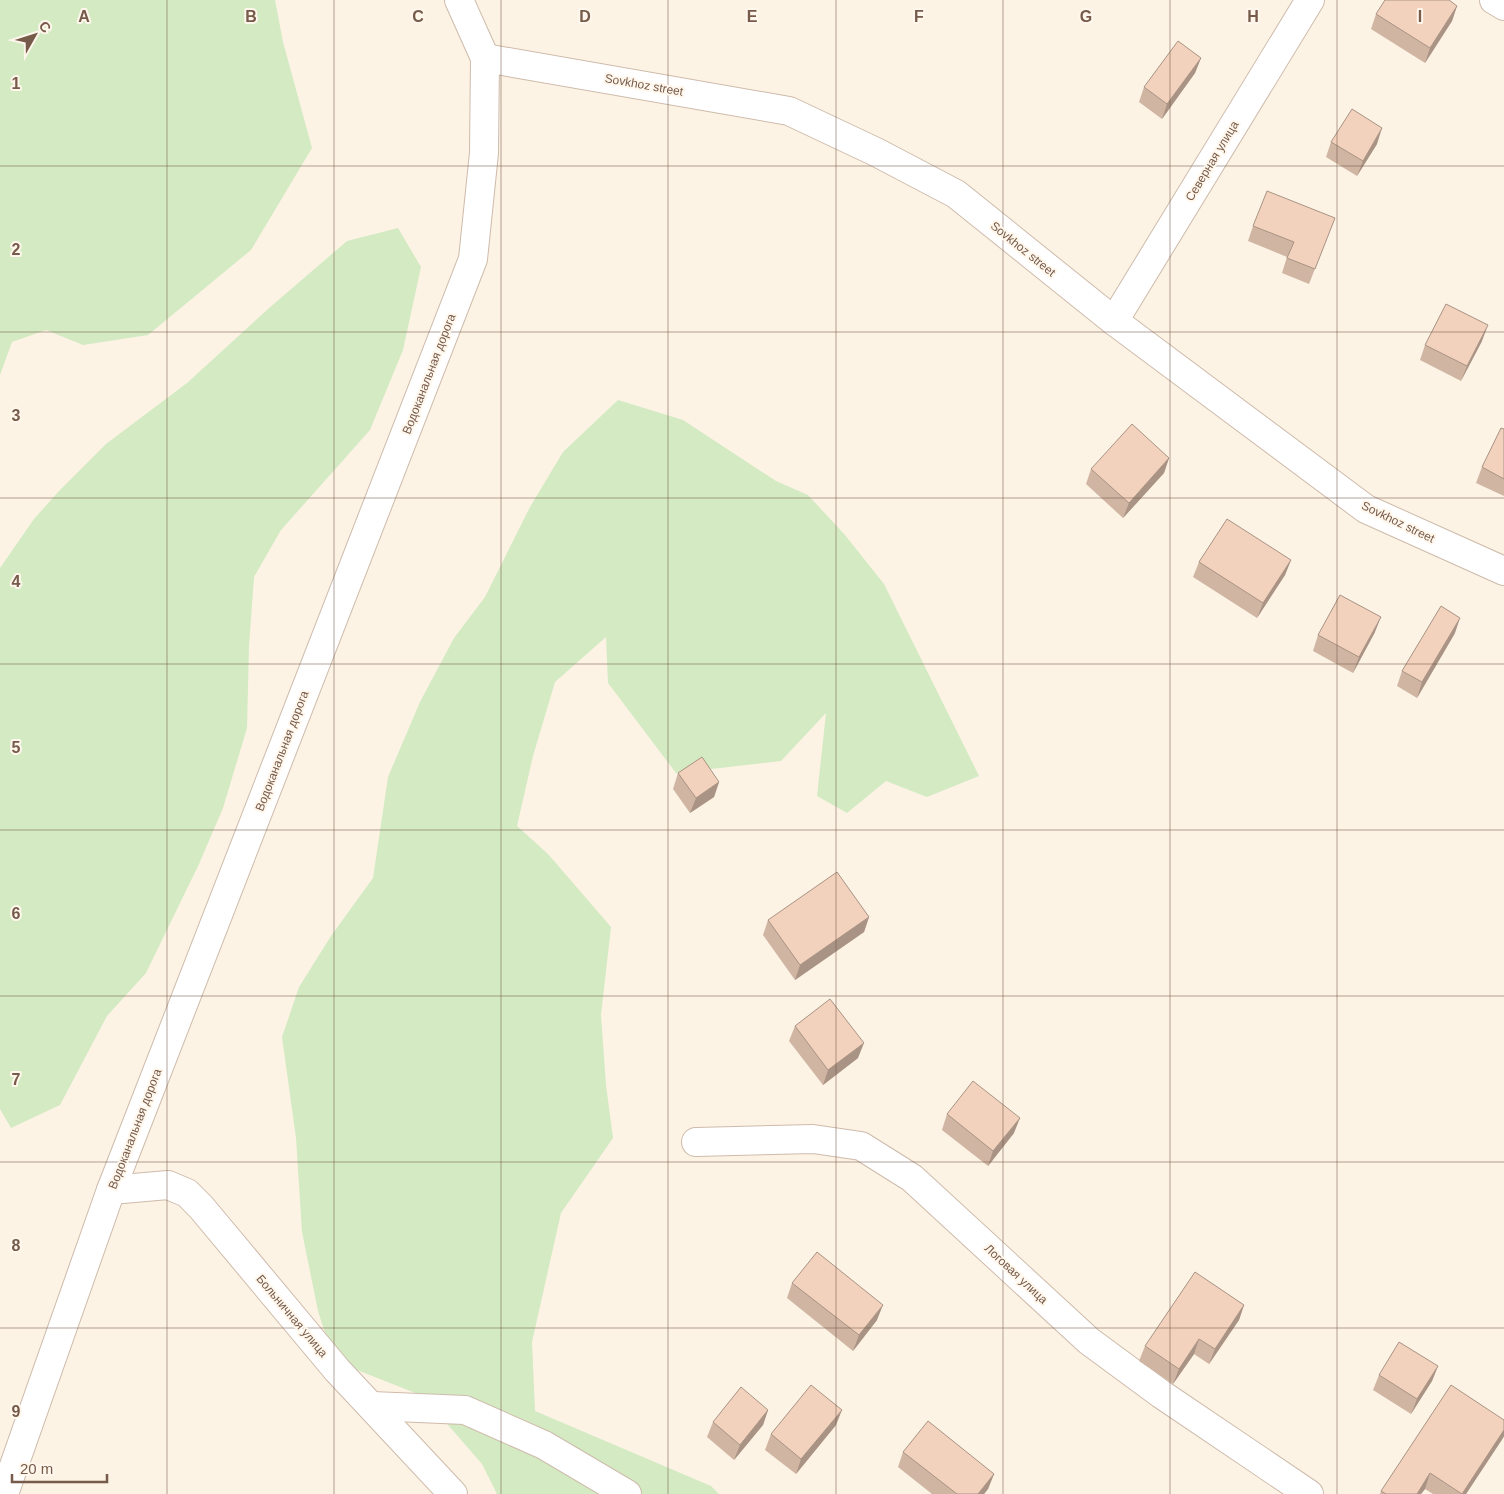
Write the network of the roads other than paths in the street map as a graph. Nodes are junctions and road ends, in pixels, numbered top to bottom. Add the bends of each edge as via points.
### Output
1 (459, 0) edge
2 (1310, 0) edge
3 (1494, 0) edge
4 (1504, 6) edge
5 (485, 58) junction
6 (1114, 322) junction
7 (1504, 571) edge
8 (696, 1142) dead end
9 (112, 1190) junction
10 (372, 1406) junction
11 (4, 1494) edge
12 (453, 1494) edge
13 (627, 1494) edge
14 (1309, 1494) edge

1 - 5 street, Водоканальная дорога
2 - 6 street, Северная улица
3 - 4 street
5 - 6 street, Sovkhoz street via 789,111 956,194
5 - 9 street, Водоканальная дорога via 484,153 473,259
6 - 7 street, Sovkhoz street via 1366,509
8 - 14 street, Логовая улица via 813,1139 861,1146 912,1178 1089,1341
9 - 10 street, Больничная улица via 168,1185 187,1193 337,1370
9 - 11 street, Водоканальная дорога
10 - 12 street, Больничная улица
10 - 13 street via 465,1410 544,1445

